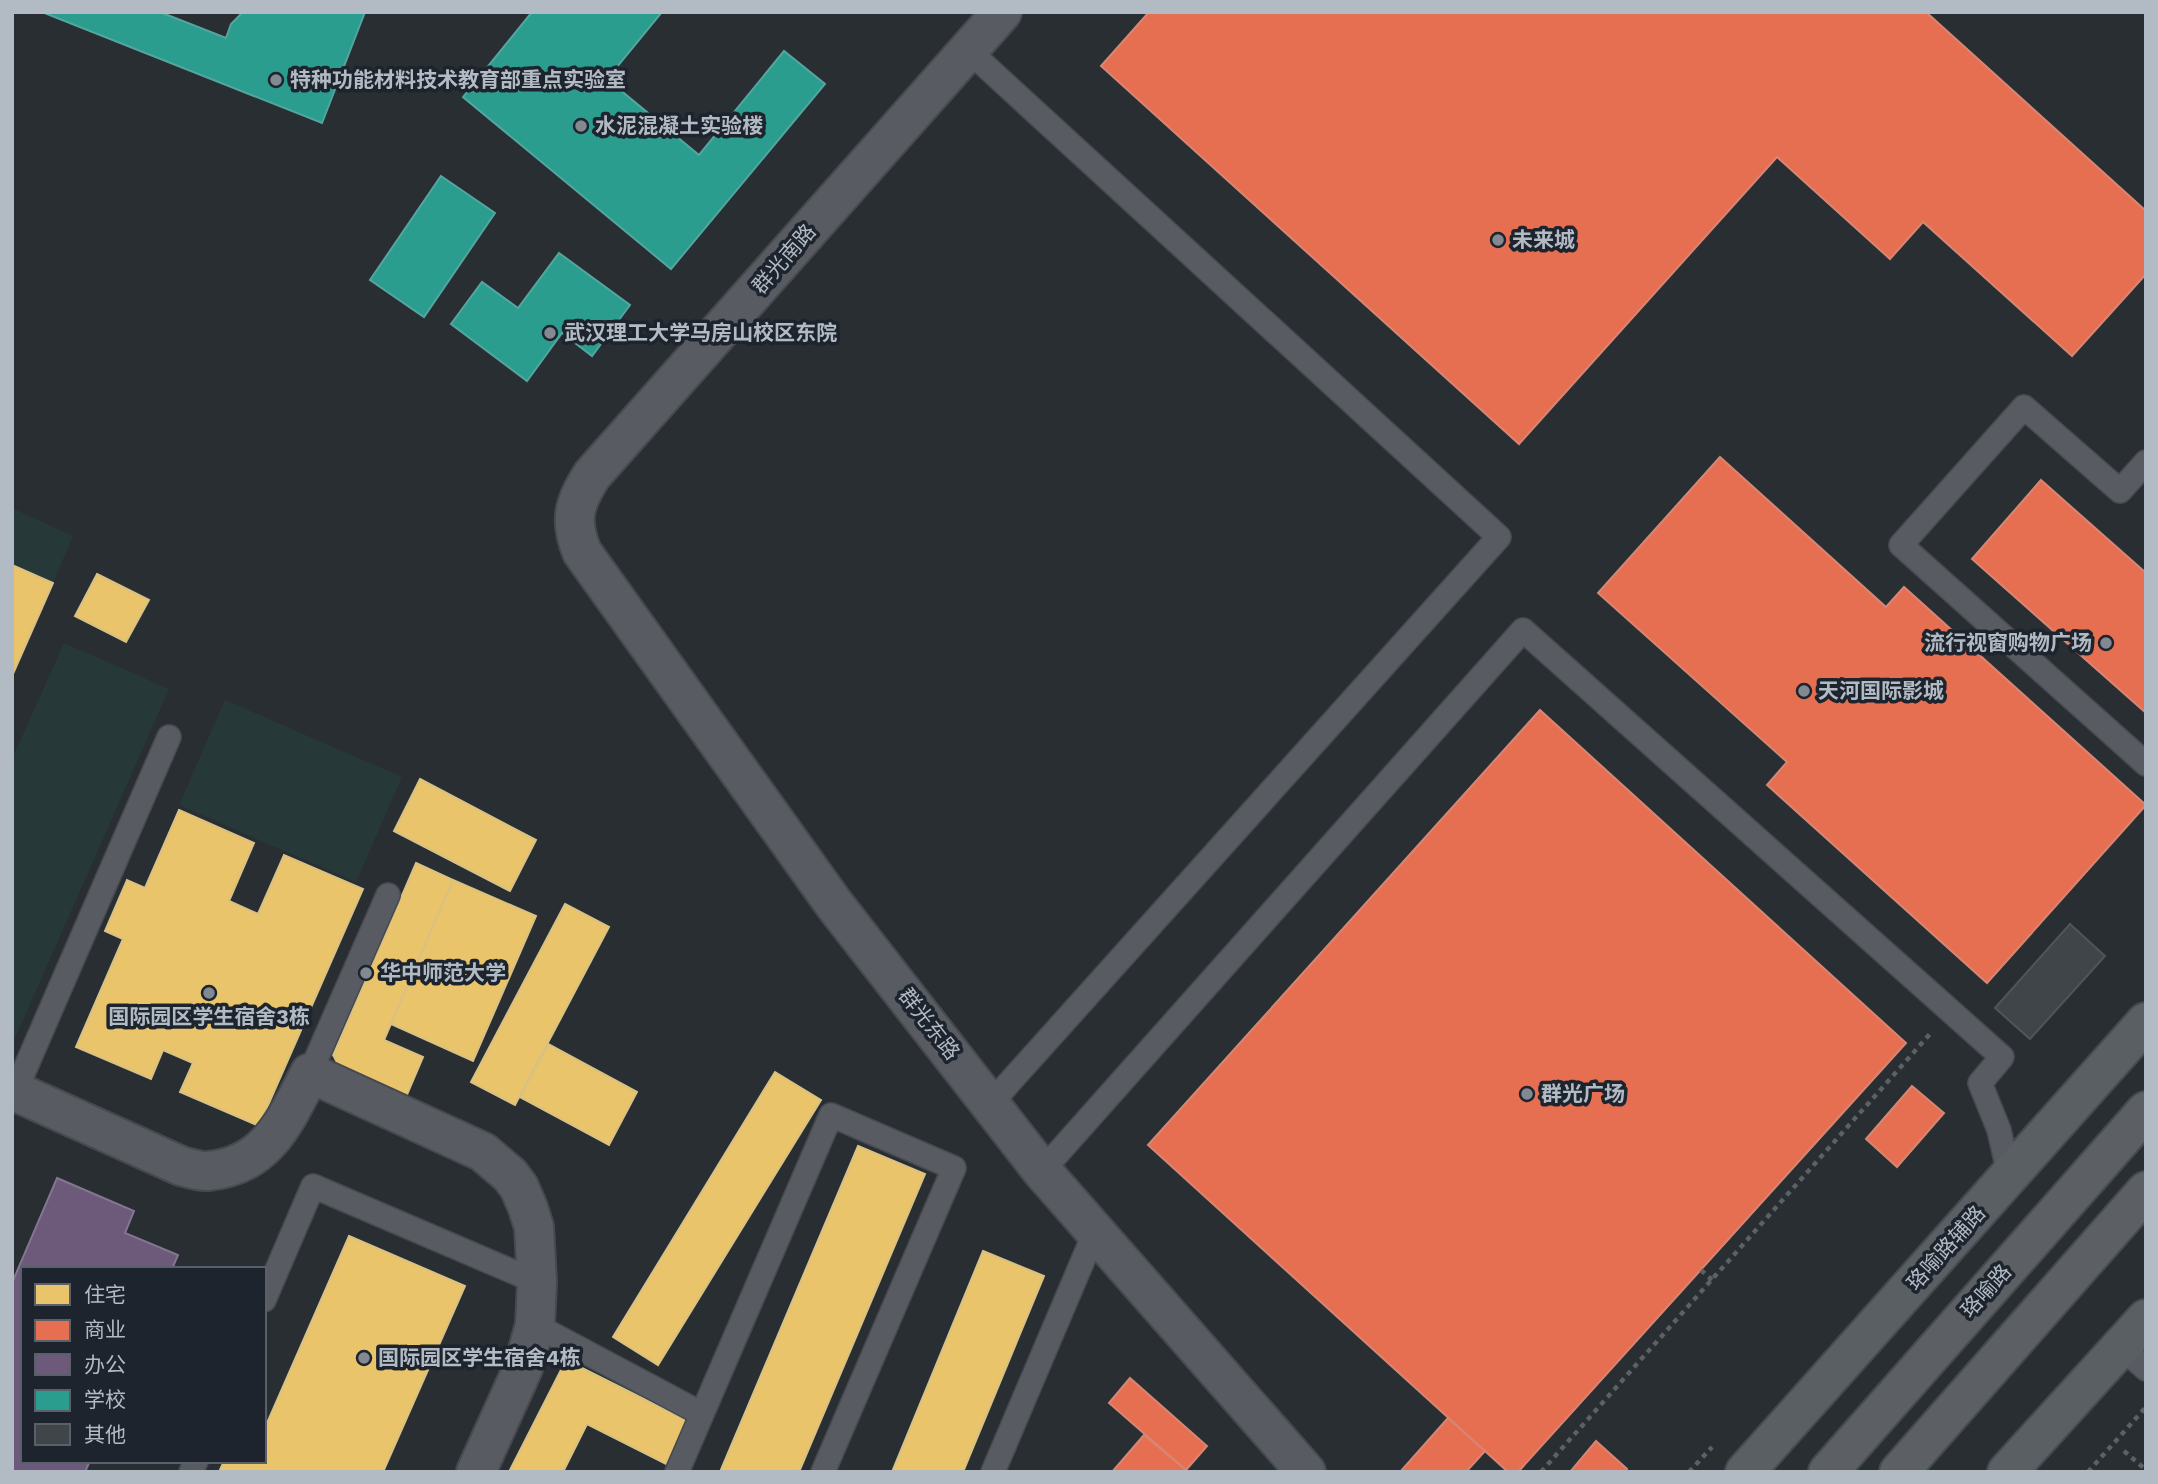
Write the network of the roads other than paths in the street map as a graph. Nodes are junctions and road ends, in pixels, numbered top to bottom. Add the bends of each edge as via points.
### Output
1 (1002, 12) edge
2 (968, 50) junction
3 (2146, 462) edge
4 (582, 552) joint
5 (169, 737) dead end
6 (2146, 764) edge
7 (388, 895) dead end
8 (2146, 1022) edge
9 (310, 1073) junction
10 (14, 1091) edge
11 (991, 1103) junction
12 (2146, 1111) edge
13 (1042, 1171) junction
14 (2010, 1178) junction
15 (2146, 1191) edge
16 (1095, 1232) junction
17 (537, 1283) junction
18 (266, 1295) edge
19 (2146, 1319) edge
20 (535, 1325) junction
21 (2133, 1358) edge
22 (702, 1414) junction
23 (476, 1472) edge
24 (677, 1472) edge
25 (823, 1472) edge
26 (993, 1472) edge
27 (1306, 1472) edge
28 (1745, 1472) edge
29 (1828, 1472) edge
30 (1899, 1472) edge
31 (2007, 1472) edge

1 - 2 street, 群光南路
2 - 4 street, 群光南路 via 592,475 575,513 574,532
2 - 11 lane via 1499,537
3 - 6 lane via 2120,491 2024,407 1901,545
4 - 11 street, 群光东路 via 834,904
5 - 10 lane
7 - 9 lane
8 - 14 main road, 珞喻路辅路
9 - 10 street via 268,1145 231,1166 206,1172 181,1167
9 - 17 street via 461,1140 510,1175 534,1227
11 - 13 street, 群光东路
12 - 29 highway, 珞喻路
13 - 14 lane via 1523,630 2002,1057 1980,1083 1999,1130
13 - 16 street, 群光东路
14 - 28 main road, 珞喻路辅路
15 - 30 highway
16 - 26 lane
16 - 27 street, 群光东路
17 - 18 lane via 313,1186
17 - 20 street
19 - 21 main road
20 - 22 lane
20 - 23 street via 523,1368
21 - 31 main road
22 - 24 lane
22 - 25 lane via 831,1115 954,1168

